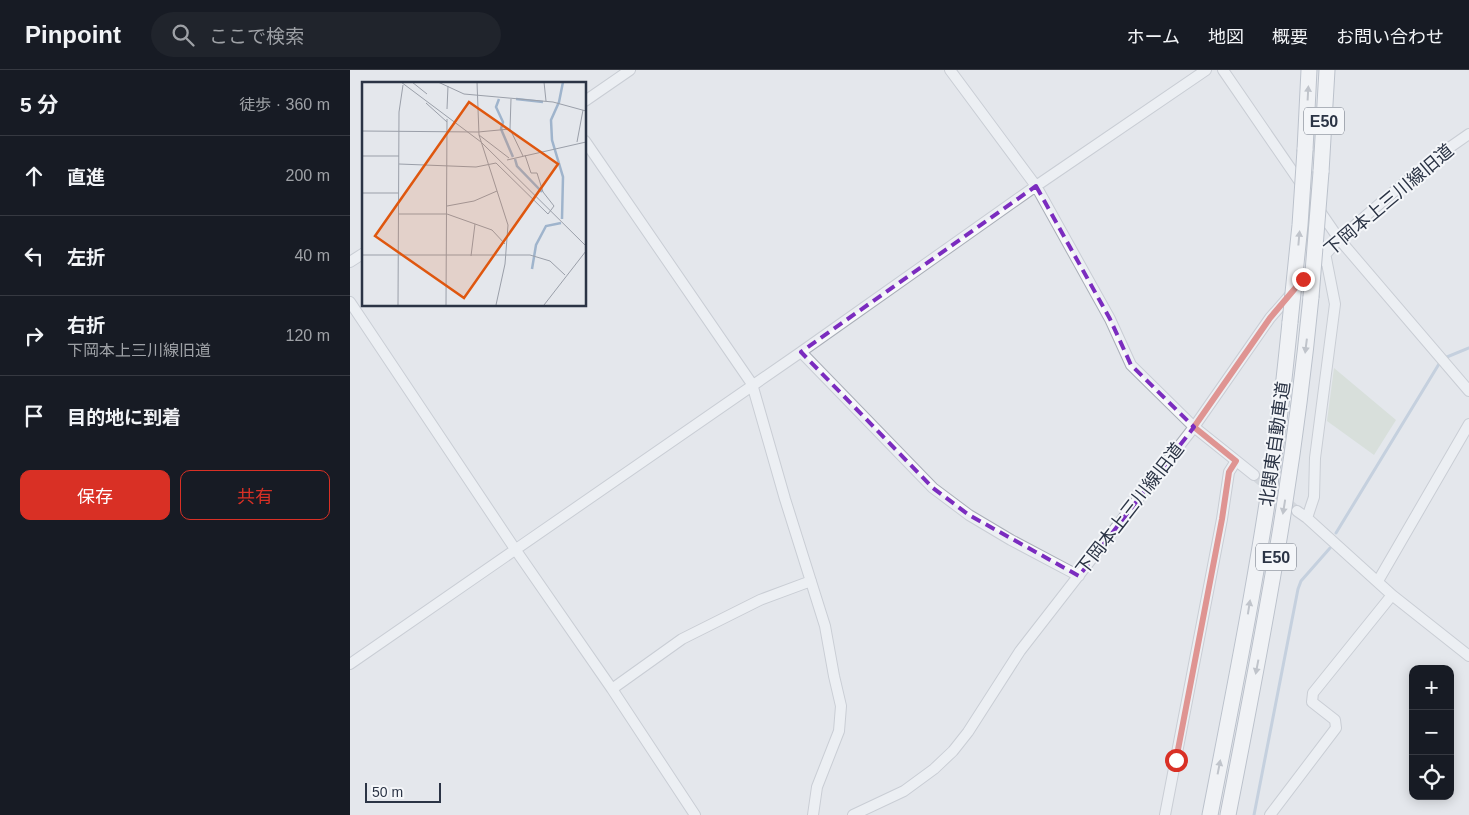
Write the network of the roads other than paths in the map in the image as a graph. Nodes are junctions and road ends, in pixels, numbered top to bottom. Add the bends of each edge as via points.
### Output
1 (630, 70) edge
2 (950, 70) edge
3 (1206, 70) edge
4 (1223, 70) edge
5 (1309, 70) edge
6 (1327, 70) edge
7 (586, 100) edge
8 (1469, 134) edge
9 (586, 142) edge
10 (1036, 186) junction
11 (1339, 239) junction
12 (1325, 253) junction
13 (362, 254) edge
14 (350, 262) edge
15 (350, 302) edge
16 (801, 352) junction
17 (752, 384) junction
18 (1469, 390) edge
19 (1469, 424) edge
20 (1194, 427) junction
21 (1236, 461) junction
22 (1254, 476) tunnel mouth
23 (1298, 511) tunnel mouth
24 (1307, 518) junction
25 (515, 549) junction
26 (1079, 576) junction
27 (1378, 581) junction
28 (811, 582) junction
29 (1392, 595) junction
30 (1469, 656) edge
31 (350, 664) edge
32 (612, 688) junction
33 (695, 815) edge
34 (814, 815) edge
35 (854, 815) edge
36 (1165, 815) edge
37 (1210, 815) edge
38 (1228, 815) edge
39 (1270, 815) edge

1 - 7 street
2 - 10 street
3 - 10 street
4 - 11 street
37 -> 5 highway, 北関東自動車道 / E50, bridge via 1248,619 1280,413 1299,234
6 -> 38 highway, 北関東自動車道 / E50, bridge via 1311,297 1297,415 1264,626
8 - 11 street, 下岡本上三川線旧道
9 - 17 street
10 - 16 street
10 - 20 street via 1110,319 1131,365
11 - 12 street, 下岡本上三川線旧道
11 - 18 street
12 - 20 street, 下岡本上三川線旧道 via 1270,318
12 - 24 street via 1335,304 1314,458 1314,497
13 - 14 street
15 - 25 street
16 - 17 street
16 - 26 street via 933,488 969,516
17 - 25 street
17 - 28 street
19 - 27 street
20 - 21 street
20 - 26 street, 下岡本上三川線旧道
21 - 22 street
21 - 36 street via 1229,472
23 - 24 street
24 - 27 street
25 - 31 street
25 - 32 street
26 - 35 street, 下岡本上三川線旧道 via 1020,651 953,751 904,791
27 - 29 street
28 - 32 street via 760,600 682,640
28 - 34 street via 826,626 841,706 839,731 817,787
29 - 30 street
29 - 39 street via 1313,693 1312,702 1335,720 1336,728
32 - 33 street

